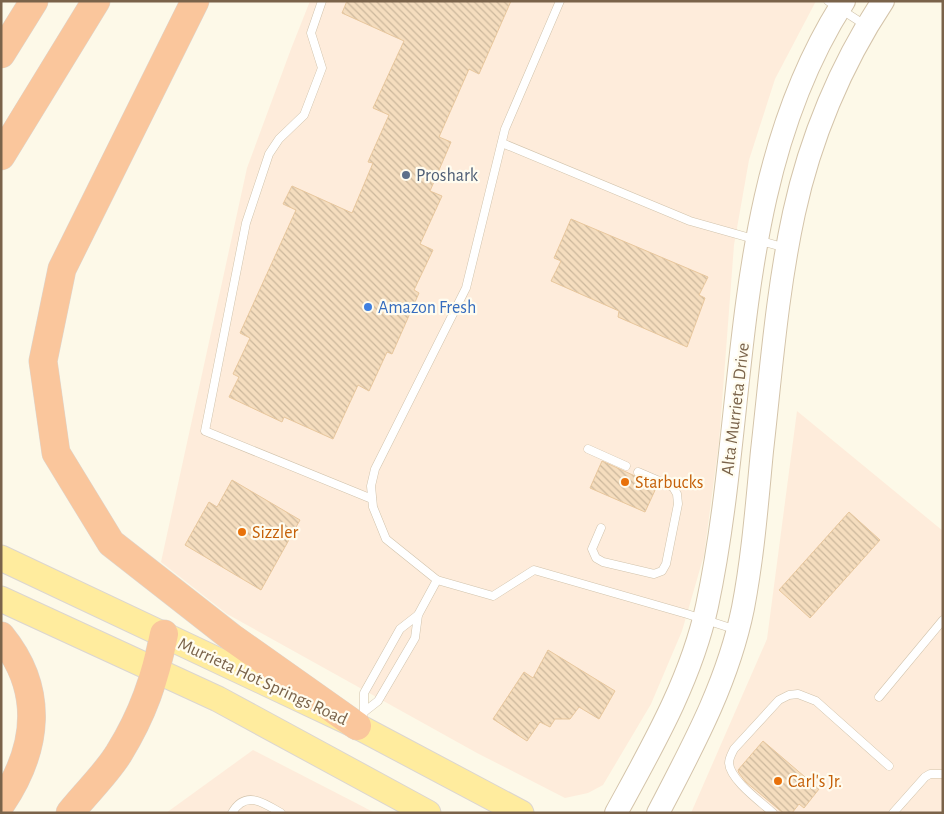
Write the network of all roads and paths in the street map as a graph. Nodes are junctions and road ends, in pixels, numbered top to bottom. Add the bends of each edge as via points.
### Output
1 (34, 1) edge
2 (96, 1) edge
3 (195, 1) edge
4 (322, 1) edge
5 (560, 1) edge
6 (884, 1) edge
7 (837, 4) edge
8 (867, 26) junction
9 (1, 54) edge
10 (502, 143) junction
11 (1, 156) edge
12 (756, 239) junction
13 (787, 249) junction
14 (588, 449) dead end
15 (626, 466) dead end
16 (638, 472) dead end
17 (372, 499) junction
18 (601, 528) dead end
19 (1, 558) edge
20 (437, 580) junction
21 (1, 599) edge
22 (418, 615) junction
23 (704, 619) junction
24 (943, 620) edge
25 (737, 631) junction
26 (164, 634) junction
27 (1, 636) edge
28 (157, 671) junction
29 (879, 697) dead end
30 (360, 719) junction
31 (889, 766) dead end
32 (943, 774) edge
33 (1, 804) edge
34 (70, 813) edge
35 (232, 813) edge
36 (281, 813) edge
37 (428, 813) edge
38 (521, 813) edge
39 (616, 813) edge
40 (658, 813) edge
41 (773, 813) edge
42 (893, 813) edge

1 - 9 highway
2 - 11 highway
3 - 30 highway via 62,269 43,360 56,452 111,543 231,637
4 - 17 lane via 311,33 322,68 304,115 279,139 269,154 246,224 205,431
5 - 10 lane via 508,121
6 - 8 street, Alta Murrieta Drive
7 - 8 lane
7 - 12 street, Alta Murrieta Drive via 780,139
8 - 13 street, Alta Murrieta Drive via 822,124 799,194
10 - 12 lane via 690,221
10 - 17 lane via 466,288 375,469
12 - 13 lane
12 - 23 street, Alta Murrieta Drive via 723,509
13 - 25 street, Alta Murrieta Drive via 768,391 752,551
14 - 15 lane
16 - 18 lane via 673,487 676,494 678,504 662,571 654,574 596,558 592,550
17 - 20 lane via 386,539
19 - 26 main road, Murrieta Hot Springs Road
20 - 22 lane
20 - 23 lane via 493,596 534,570
21 - 28 main road, Murrieta Hot Springs Road
22 - 30 lane via 415,638 378,701
22 - 30 lane via 400,630 364,693
23 - 25 lane
23 - 39 street, Alta Murrieta Drive via 672,706
24 - 29 lane
25 - 40 street, Alta Murrieta Drive via 726,672 712,705
26 - 28 highway
26 - 30 main road, Murrieta Hot Springs Road
27 - 33 highway via 27,682 32,718 27,753 19,775
28 - 34 highway via 145,705 118,754
28 - 37 main road, Murrieta Hot Springs Road via 218,700
30 - 38 main road, Murrieta Hot Springs Road
31 - 41 lane via 816,701 798,694 788,695 779,700 734,748 729,763 735,778
32 - 42 lane via 925,777
35 - 36 lane via 245,800 254,800

